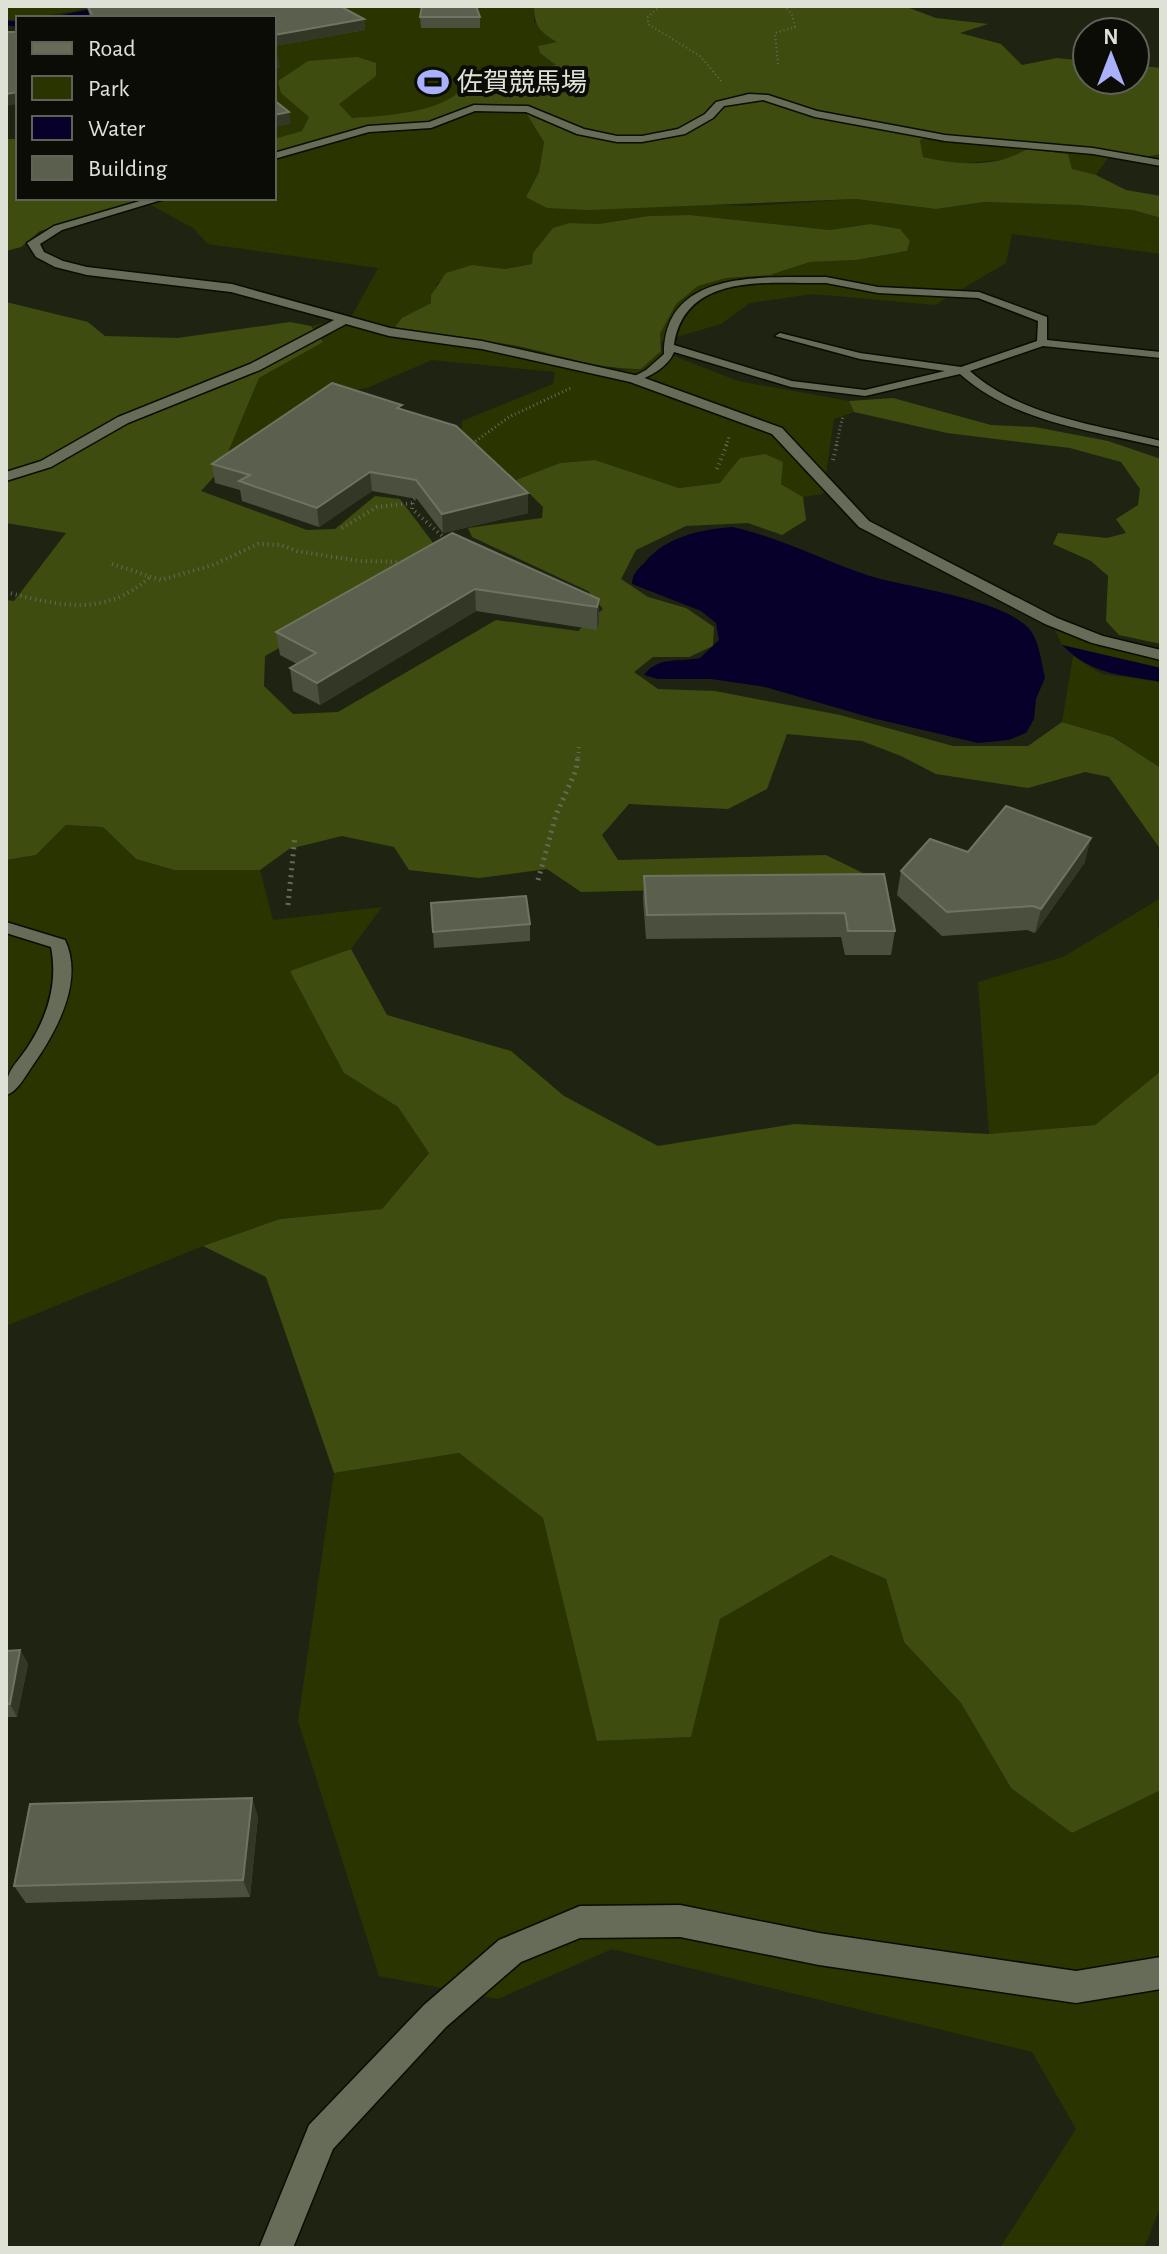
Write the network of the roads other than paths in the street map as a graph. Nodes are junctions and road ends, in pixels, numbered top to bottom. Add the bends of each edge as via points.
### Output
1 (276, 155) edge
2 (1161, 163) edge
3 (155, 200) edge
4 (344, 320) junction
5 (780, 336) dead end
6 (1042, 343) junction
7 (670, 347) junction
8 (1161, 355) edge
9 (962, 370) junction
10 (634, 379) junction
11 (1161, 444) edge
12 (6, 477) edge
13 (1161, 655) edge
14 (6, 927) edge
15 (6, 1089) edge
16 (1161, 1973) edge
17 (276, 2248) edge

1 - 2 street via 349,133 422,127 486,107 528,109 581,132 642,139 681,132 720,104 764,97 815,114 945,138 1093,151
3 - 4 street via 58,228 33,243 40,254 59,264 87,271 232,288
4 - 10 street
4 - 12 street via 255,367 123,420 46,464
5 - 9 lane via 860,356
6 - 7 lane via 1043,319 979,295 799,279 734,282 700,294 679,318
6 - 8 lane
6 - 9 lane
7 - 9 lane via 791,384 865,393
7 - 10 lane via 669,355 650,372
9 - 11 lane via 975,386 1037,412
10 - 13 street via 777,431 864,524 1051,621 1098,640
14 - 15 lane via 59,944 66,966 56,1005 33,1055
16 - 17 street via 1076,1987 819,1949 680,1921 580,1922 510,1951 435,2016 331,2126 321,2137

